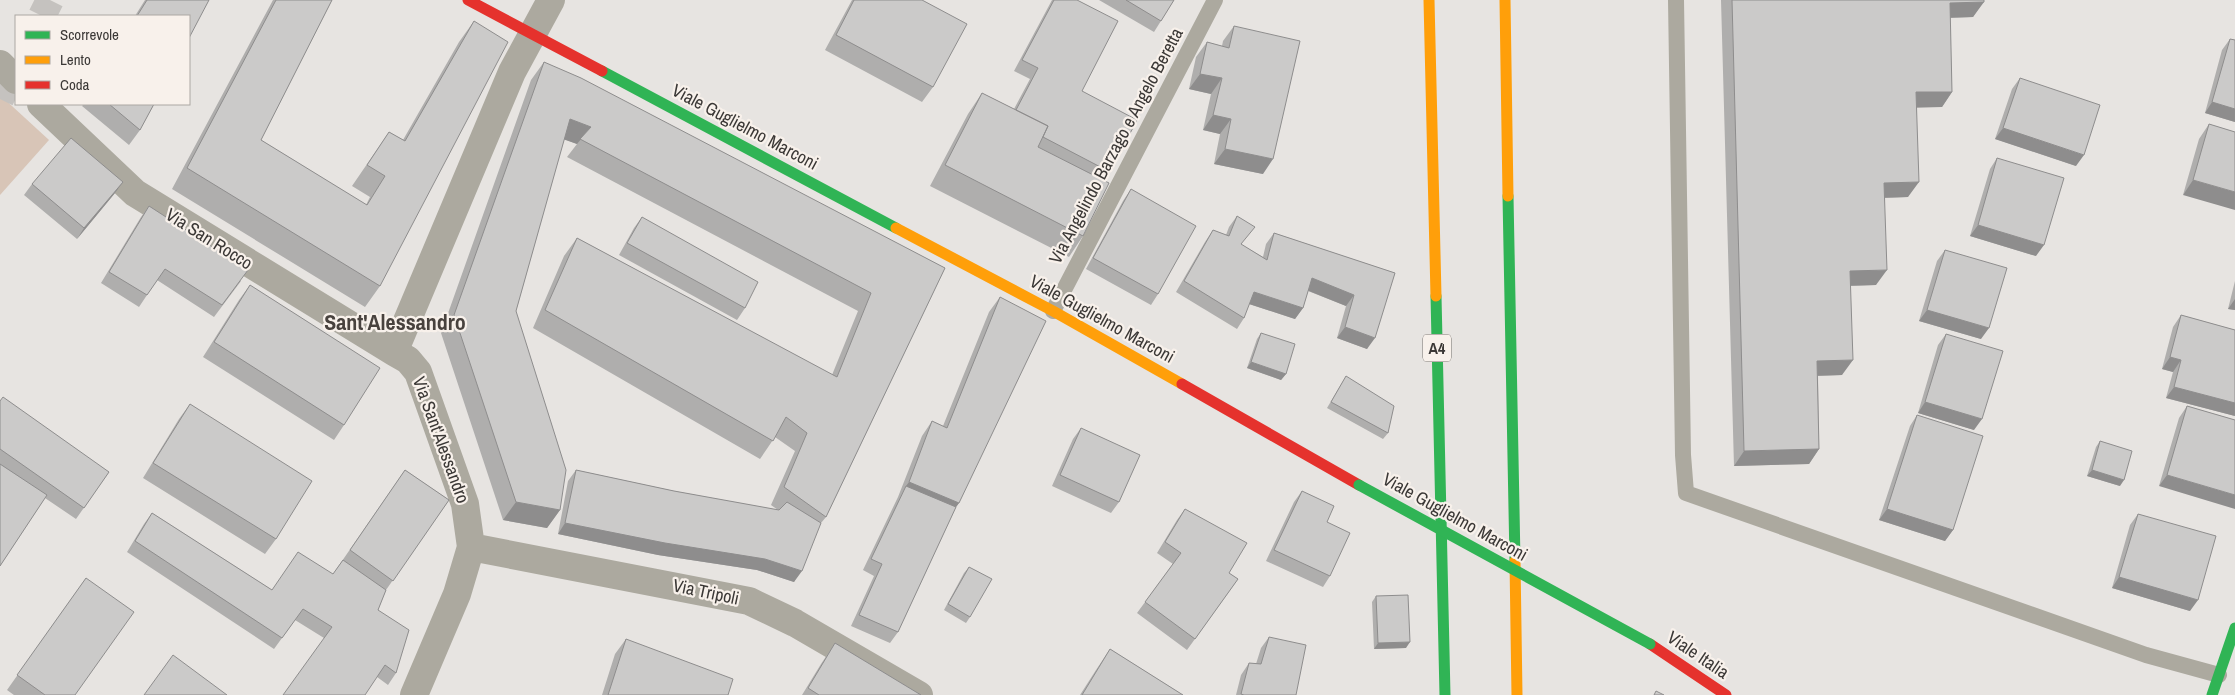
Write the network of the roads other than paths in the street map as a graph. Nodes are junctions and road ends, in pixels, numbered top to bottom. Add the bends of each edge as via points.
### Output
1 (468, 0) edge
2 (551, 0) edge
3 (1215, 0) edge
4 (1429, 0) edge
5 (1505, 0) edge
6 (1676, 0) edge
7 (524, 23) junction
8 (0, 64) edge
9 (15, 79) edge
10 (42, 105) edge
11 (1053, 311) junction
12 (394, 352) junction
13 (471, 547) junction
14 (2235, 628) edge
15 (1650, 644) joint
16 (2219, 675) junction
17 (414, 695) edge
18 (919, 695) edge
19 (1445, 695) edge
20 (1517, 695) edge
21 (1726, 695) edge
22 (2212, 695) edge

1 - 7 main road, Viale Guglielmo Marconi
2 - 7 street
3 - 11 lane, Via Angelindo Barzago e Angelo Beretta
4 - 19 main road, A4
5 - 20 main road
6 - 16 lane via 1686,494 2146,655
7 - 11 main road, Viale Guglielmo Marconi
7 - 12 street via 490,123
8 - 9 street
10 - 12 street, Via San Rocco via 135,193
11 - 15 main road, Viale Guglielmo Marconi, bridge via 1359,485
12 - 13 street, Via Sant'Alessandro via 408,360 418,372 465,504
13 - 17 street, Via Sant'Alessandro via 457,594
13 - 18 street, Via Tripoli via 750,601 795,623
14 - 16 main road
15 - 21 main road, Viale Italia
16 - 22 main road

